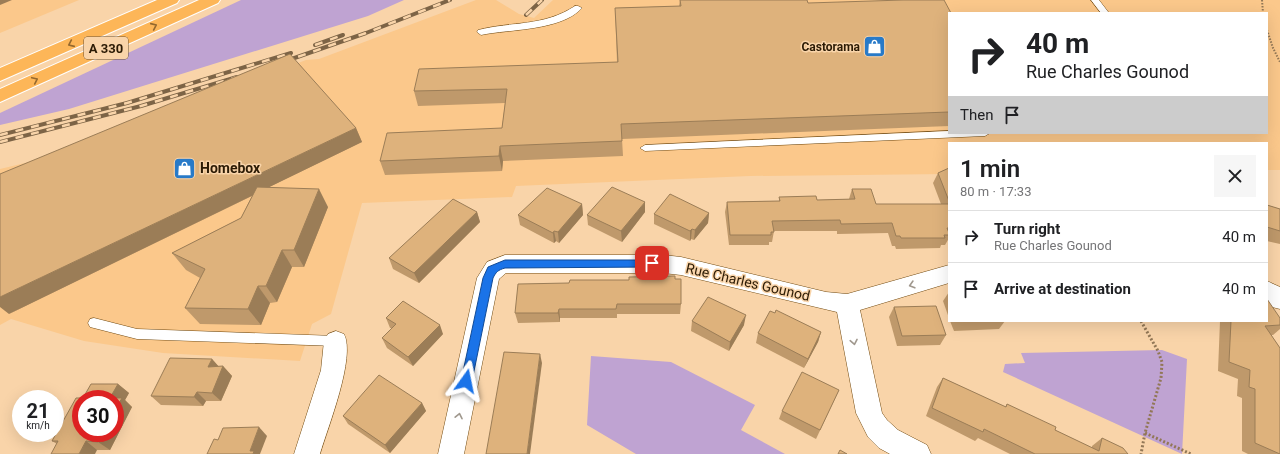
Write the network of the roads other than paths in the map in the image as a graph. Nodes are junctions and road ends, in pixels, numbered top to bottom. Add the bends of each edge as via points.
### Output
1 (171, 0) edge
2 (212, 0) edge
3 (1095, 0) edge
4 (578, 8) dead end
5 (1104, 12) edge
6 (481, 32) dead end
7 (0, 75) edge
8 (0, 96) edge
9 (962, 134) edge
10 (645, 148) dead end
11 (948, 274) edge
12 (1268, 291) edge
13 (1280, 300) edge
14 (847, 304) junction
15 (94, 323) dead end
16 (336, 341) joint
17 (307, 454) edge
18 (451, 454) edge
19 (918, 454) edge

1 -> 7 highway, A 330
8 -> 2 highway, A 330
3 - 5 lane
4 - 6 lane via 559,19 538,25
9 - 10 lane
11 -> 14 street, Rue Charles Gounod
12 - 13 street
18 -> 14 street, Rue Charles Gounod via 488,278 491,270 496,267 505,264 663,264
14 -> 19 street via 869,413 874,426 885,437
15 - 16 lane via 137,334
16 - 17 street via 333,370

